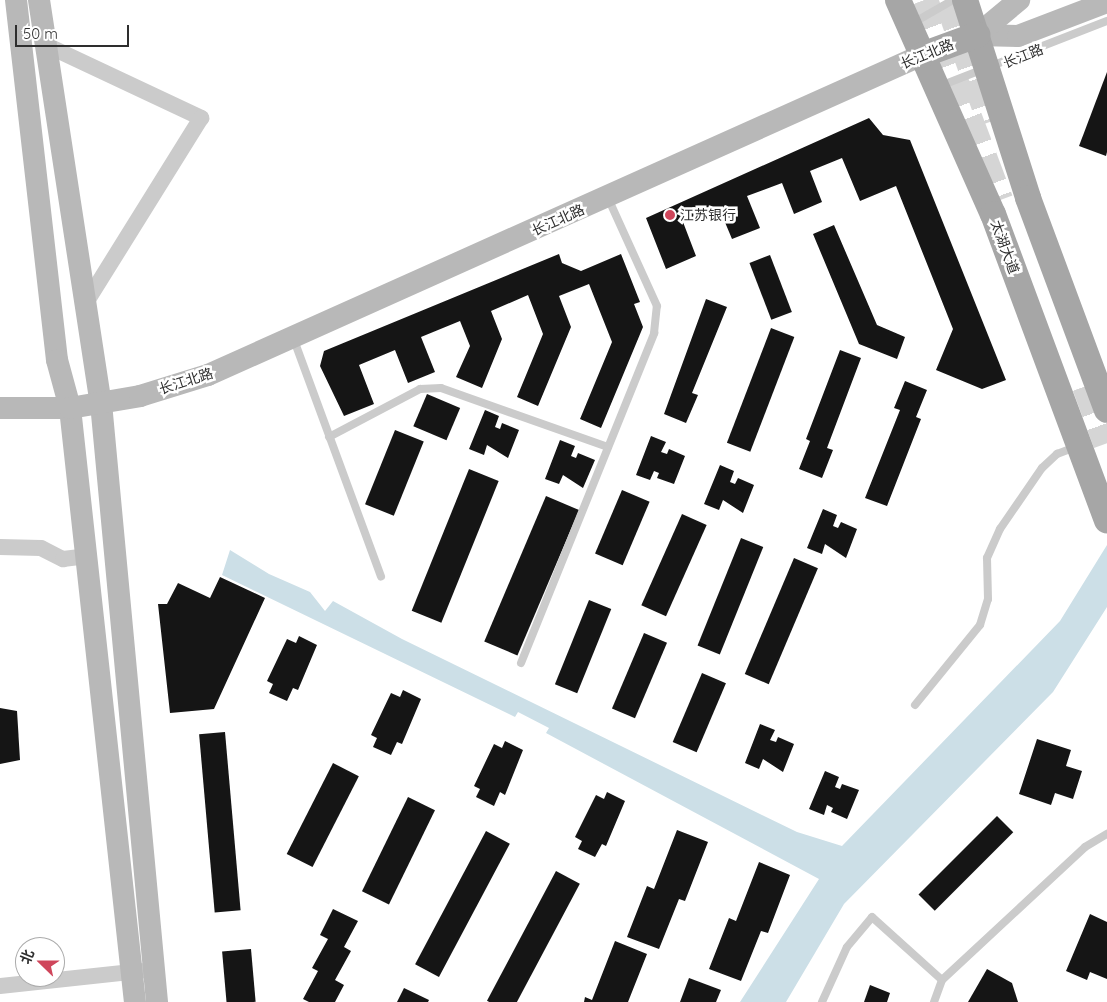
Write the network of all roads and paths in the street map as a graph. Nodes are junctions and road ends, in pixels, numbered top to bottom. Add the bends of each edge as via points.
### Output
1 (16, 0) edge
2 (39, 0) edge
3 (898, 0) edge
4 (953, 0) edge
5 (965, 0) edge
6 (1019, 0) edge
7 (1107, 2) edge
8 (1107, 21) edge
9 (909, 26) junction
10 (977, 35) junction
11 (44, 44) junction
12 (922, 55) junction
13 (988, 70) junction
14 (938, 87) junction
15 (608, 198) junction
16 (1028, 198) junction
17 (993, 214) junction
18 (84, 306) junction
19 (294, 340) junction
20 (101, 403) junction
21 (0, 408) edge
22 (70, 408) junction
23 (1107, 410) edge
24 (329, 437) junction
25 (1079, 446) junction
26 (608, 447) junction
27 (1103, 509) edge
28 (0, 547) edge
29 (87, 556) junction
30 (381, 577) dead end
31 (521, 663) dead end
32 (915, 705) dead end
33 (1107, 834) edge
34 (142, 971) junction
35 (942, 980) junction
36 (0, 986) edge
37 (135, 1002) edge
38 (157, 1002) edge
39 (822, 1002) edge
40 (934, 1002) edge

1 - 22 main road via 57,360
2 - 11 main road
3 - 9 main road, 太湖大道
4 - 9 lane
5 - 10 main road
6 - 10 main road
7 - 10 main road, 长江北路 via 1018,36
8 - 13 lane, 长江路
9 - 12 main road, 太湖大道
10 - 12 main road, 长江北路
10 - 13 main road
11 - 18 main road
11 - 18 street via 201,118
12 - 14 main road, 太湖大道
12 - 15 main road, 长江北路
13 - 14 lane, 长江路
13 - 16 main road
14 - 17 main road, 太湖大道
15 - 19 main road, 长江北路
15 - 26 lane via 656,306 654,333
16 - 17 main road via 1003,199
16 - 23 main road
17 - 25 main road, 太湖大道
18 - 20 main road
19 - 20 main road, 长江北路 via 208,375
19 - 24 lane
20 - 22 main road, 长江北路
20 - 34 main road
21 - 22 main road, 长江北路
22 - 29 main road
24 - 26 lane via 420,389 441,388
24 - 30 lane
25 - 27 main road, 太湖大道
25 - 32 lane via 1057,454 1042,468 1000,529 987,558 988,599 980,625
26 - 31 lane
28 - 29 street via 41,548 63,559
29 - 34 main road
33 - 35 lane via 1085,847
34 - 36 street
34 - 37 main road
34 - 38 main road
35 - 39 lane via 872,917 847,947
35 - 40 lane

